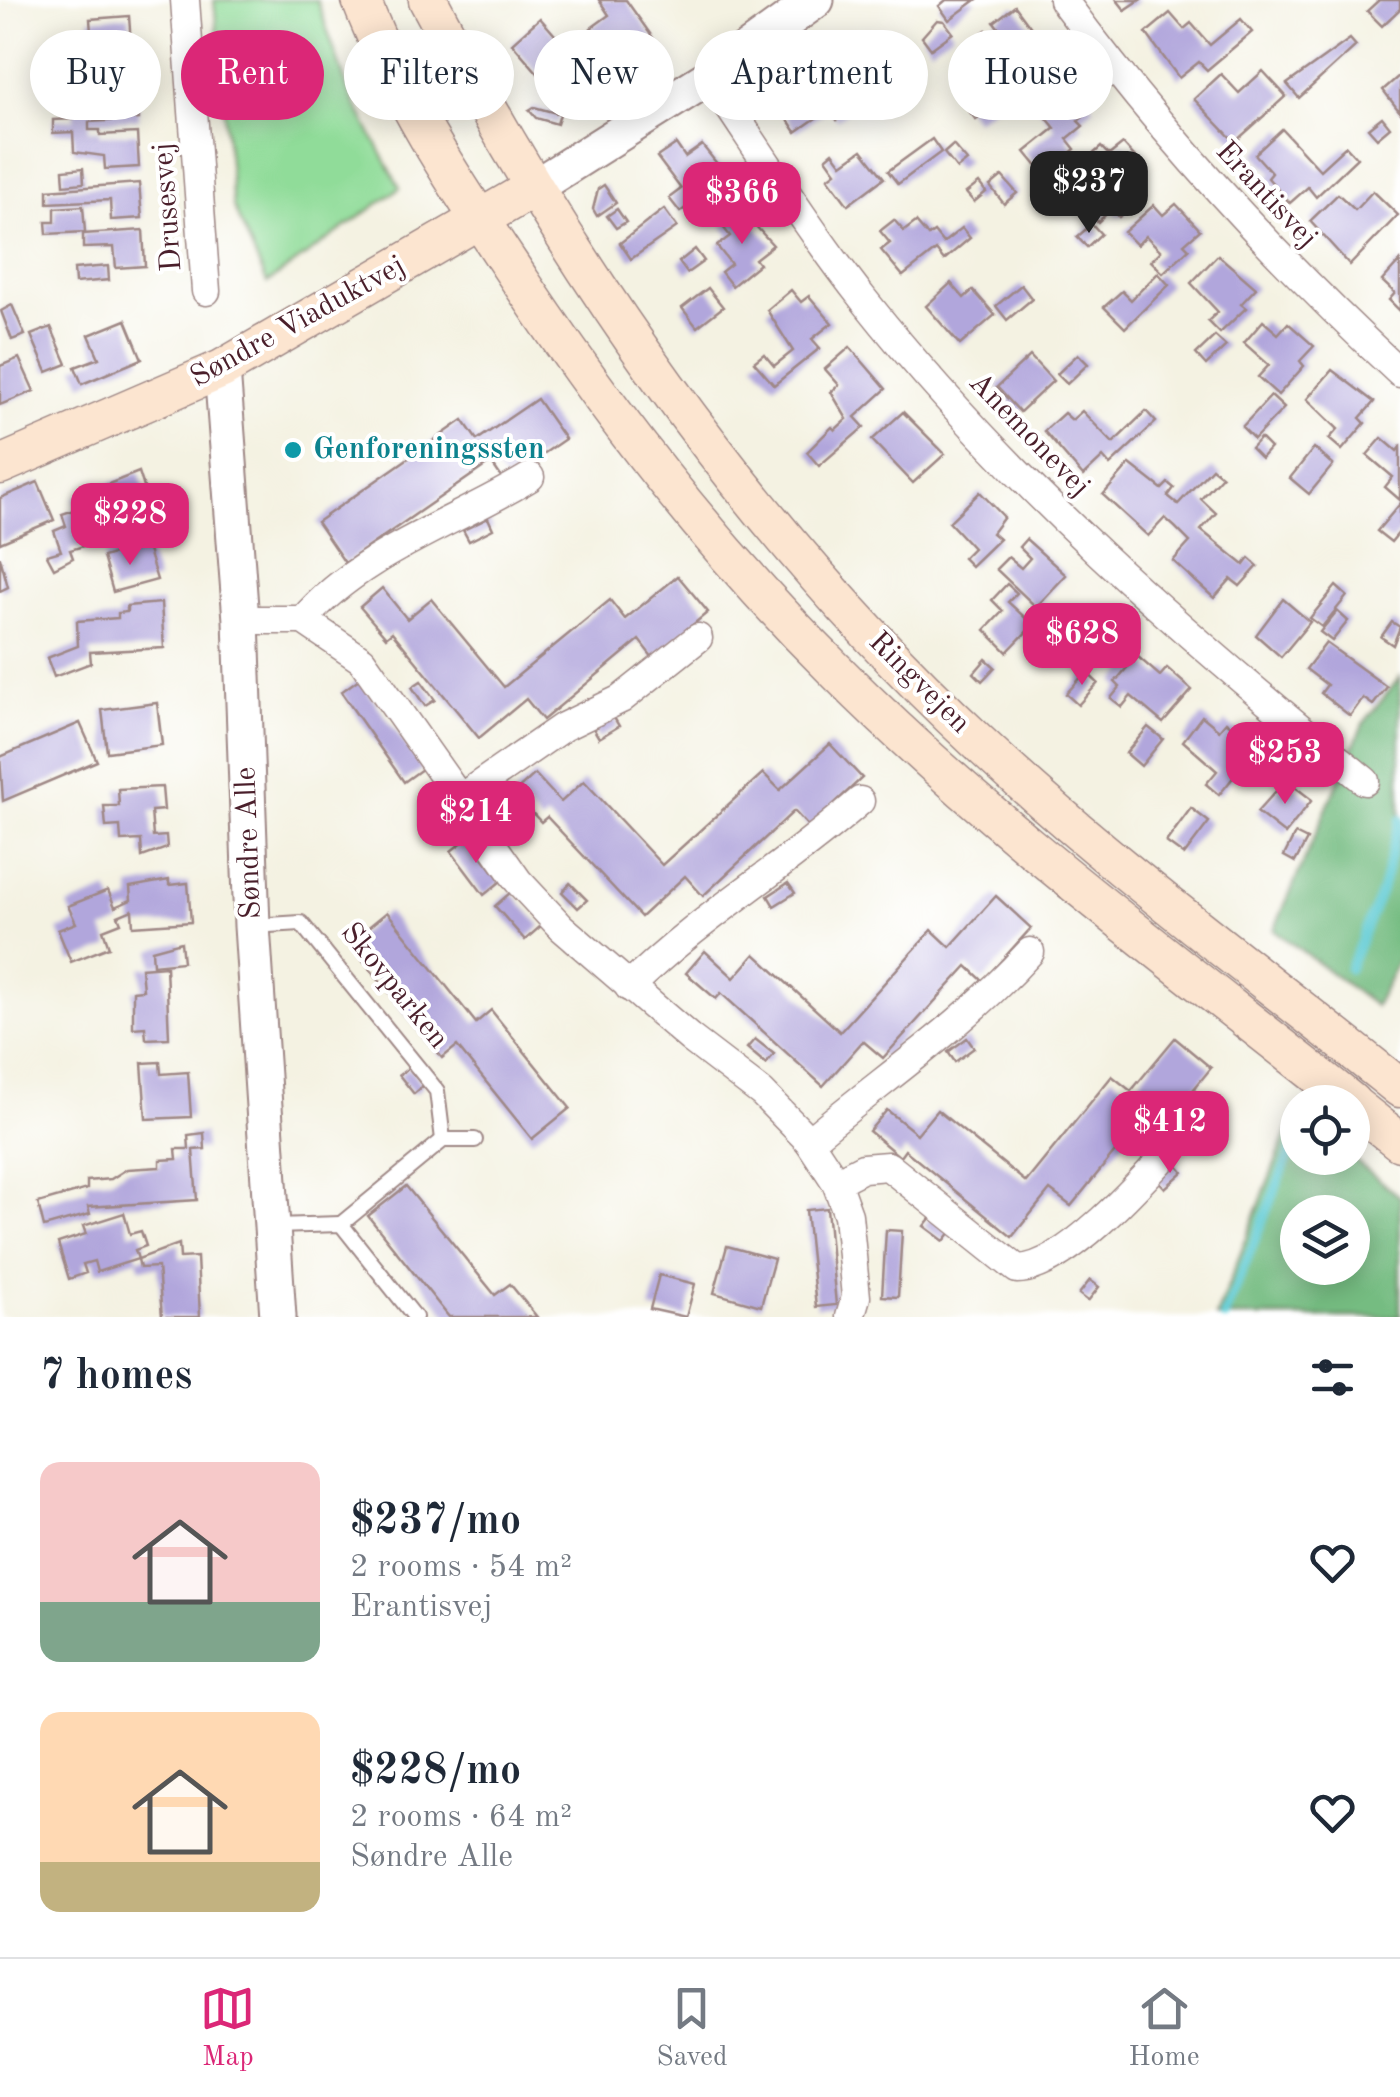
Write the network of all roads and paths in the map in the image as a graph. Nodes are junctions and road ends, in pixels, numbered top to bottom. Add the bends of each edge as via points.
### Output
1 (185, 0) edge
2 (361, 0) edge
3 (428, 0) edge
4 (816, 0) edge
5 (1063, 0) edge
6 (774, 30) edge
7 (694, 86) edge
8 (739, 120) edge
9 (533, 188) junction
10 (478, 221) junction
11 (206, 290) dead end
12 (222, 369) junction
13 (1400, 373) edge
14 (0, 464) edge
15 (530, 476) dead end
16 (241, 620) junction
17 (303, 620) junction
18 (698, 638) dead end
19 (1366, 781) dead end
20 (459, 798) junction
21 (860, 801) dead end
22 (252, 926) junction
23 (1030, 952) dead end
24 (629, 986) junction
25 (1329, 1085) edge
26 (1400, 1088) edge
27 (1206, 1111) dead end
28 (1370, 1118) edge
29 (443, 1140) junction
30 (475, 1140) dead end
31 (809, 1141) junction
32 (1400, 1142) edge
33 (836, 1182) junction
34 (341, 1224) junction
35 (273, 1226) junction
36 (278, 1317) edge
37 (415, 1317) edge
38 (850, 1317) edge

1 - 11 street, Drusesvej
2 - 10 main road, Ringvejen via 417,123
3 - 9 main road, Ringvejen
4 - 6 street
5 - 13 street, Erantisvej via 1199,171
7 - 9 street
8 - 19 street, Anemonevej via 864,300 979,432 1121,574
9 - 10 main road, Søndre Viaduktvej
9 - 26 main road, Ringvejen via 692,426 874,638 1076,831
10 - 12 main road, Søndre Viaduktvej
10 - 25 main road, Ringvejen via 653,466 835,671 1058,870
12 - 14 main road, Søndre Viaduktvej
12 - 16 street, Søndre Alle
15 - 17 street via 363,566
16 - 17 street
16 - 22 street, Søndre Alle
17 - 20 street via 362,660
18 - 20 street via 621,698 563,727
20 - 24 street via 518,881
21 - 24 street via 675,941
22 - 29 lane, Skovparken via 301,923 437,1091
22 - 35 street, Søndre Alle
23 - 31 street via 950,1032
24 - 31 street via 762,1093
27 - 33 street via 1112,1210 1045,1265 1030,1269 1017,1269 888,1166 863,1168
28 - 32 main road, Ringvejen
29 - 30 lane
29 - 34 lane
31 - 33 street
33 - 38 street via 855,1250
34 - 35 lane
34 - 37 lane
35 - 36 street, Søndre Alle

